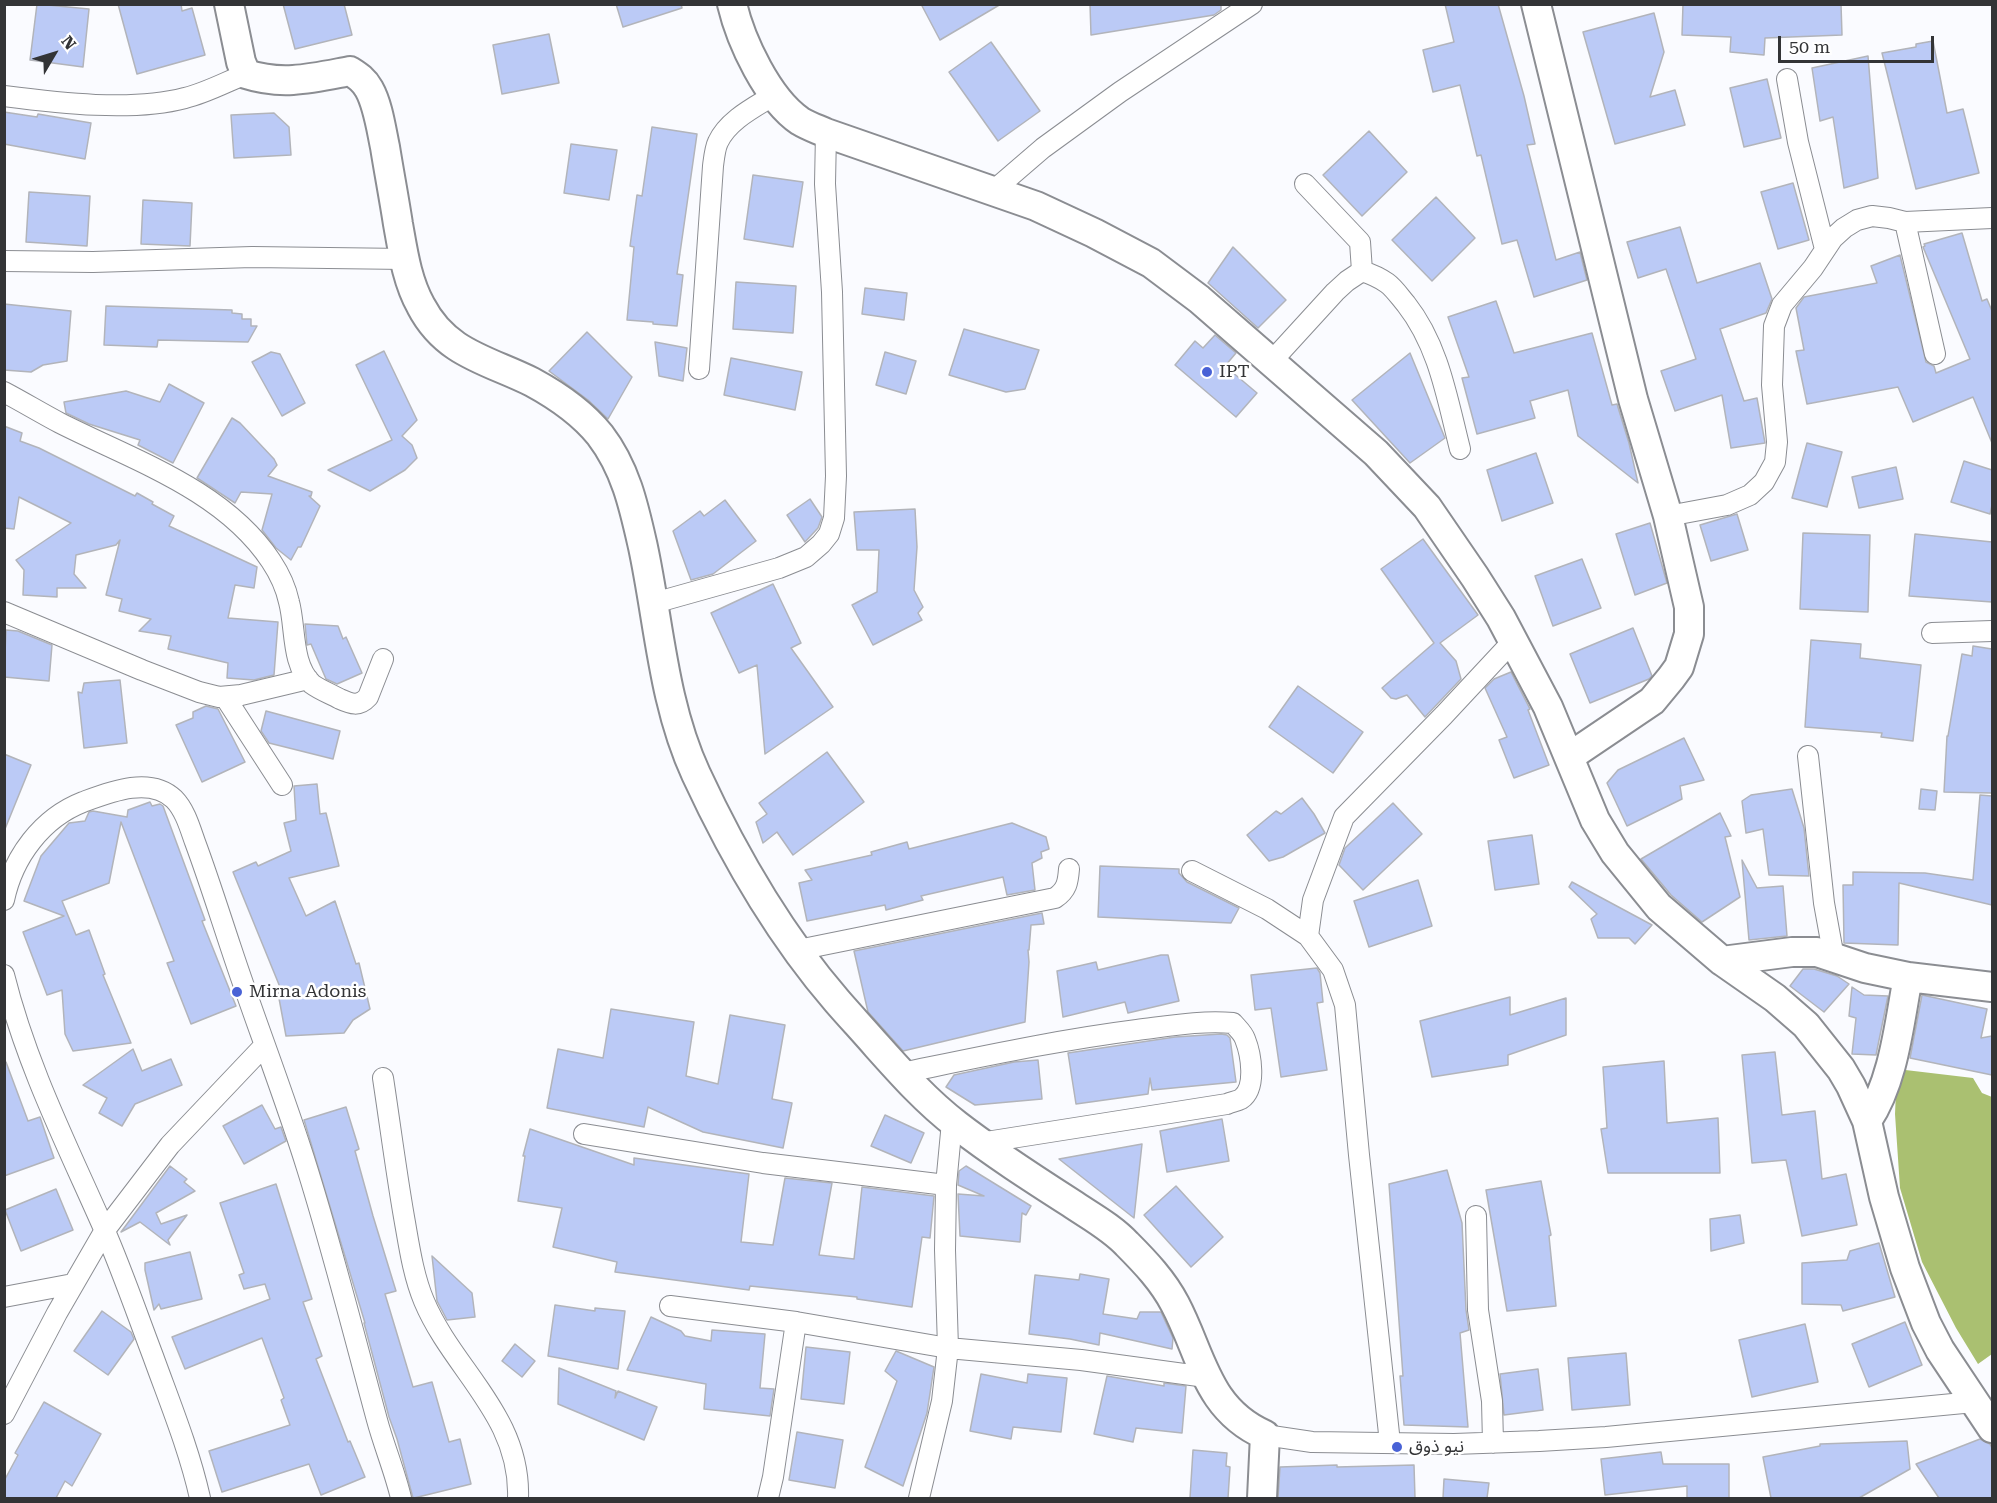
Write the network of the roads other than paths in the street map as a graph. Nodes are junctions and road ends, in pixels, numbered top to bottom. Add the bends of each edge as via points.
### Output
1 (229, 4) edge
2 (732, 4) edge
3 (1252, 4) edge
4 (1536, 4) edge
5 (246, 74) junction
6 (1787, 79) dead end
7 (774, 95) junction
8 (4, 96) edge
9 (826, 133) junction
10 (1305, 184) dead end
11 (993, 191) junction
12 (1992, 218) edge
13 (1905, 222) junction
14 (1825, 249) junction
15 (405, 259) junction
16 (4, 261) edge
17 (1362, 271) junction
18 (1935, 354) dead end
19 (1271, 362) junction
20 (699, 369) dead end
21 (4, 392) edge
22 (1460, 449) dead end
23 (1668, 516) junction
24 (654, 603) junction
25 (4, 612) edge
26 (1992, 631) edge
27 (1932, 633) dead end
28 (1513, 641) junction
29 (383, 659) dead end
30 (308, 679) junction
31 (225, 697) junction
32 (1808, 756) dead end
33 (1569, 757) junction
34 (282, 785) dead end
35 (1069, 869) dead end
36 (1192, 871) dead end
37 (4, 900) edge
38 (1308, 936) junction
39 (798, 950) junction
40 (1834, 958) junction
41 (1722, 961) junction
42 (4, 975) edge
43 (1908, 977) junction
44 (1992, 987) edge
45 (264, 1046) junction
46 (902, 1073) junction
47 (383, 1078) dead end
48 (1867, 1121) junction
49 (952, 1122) junction
50 (584, 1134) dead end
51 (980, 1143) junction
52 (946, 1185) junction
53 (1476, 1216) dead end
54 (105, 1230) junction
55 (73, 1284) junction
56 (4, 1297) edge
57 (670, 1306) dead end
58 (796, 1322) junction
59 (948, 1348) junction
60 (1206, 1377) junction
61 (1974, 1402) junction
62 (4, 1414) edge
63 (1992, 1428) edge
64 (1265, 1434) junction
65 (1390, 1443) junction
66 (1493, 1443) junction
67 (200, 1498) edge
68 (401, 1498) edge
69 (518, 1498) edge
70 (768, 1498) edge
71 (919, 1498) edge
72 (1262, 1498) edge

1 - 5 street
2 - 7 street via 747,50
3 - 11 street via 1119,92
4 - 23 street via 1630,387
5 - 8 street via 206,92 161,104
5 - 15 street via 271,81 297,81 350,71 364,81 382,133
6 - 14 street via 1798,142
7 - 9 street via 801,122
7 - 20 street via 745,114 717,143
9 - 11 street
9 - 24 street via 836,476 834,518 829,534 806,558
10 - 17 street via 1360,242
11 - 19 street via 1036,206 1151,263 1199,298
12 - 13 street
13 - 14 street via 1872,216 1857,220
13 - 18 street
14 - 23 street via 1782,305 1774,326 1772,385 1777,442 1775,462 1764,482 1750,495 1727,505
15 - 16 street
15 - 24 street via 421,306 445,339 464,353 554,396 599,435 632,498
17 - 19 street via 1335,292
17 - 22 street via 1388,284 1427,336
19 - 28 street via 1376,453 1427,507
21 - 30 street via 139,460 199,494 244,527 283,582 300,664
23 - 33 street via 1689,607 1689,634 1679,668 1652,701
24 - 39 street via 668,687 694,771 740,860
25 - 31 street via 199,692
26 - 27 street
28 - 33 street
28 - 38 street via 1344,817 1313,900
29 - 30 street via 368,697 357,705 314,686
30 - 31 street
31 - 34 street
32 - 40 street
33 - 41 street via 1594,819 1615,853 1659,907
35 - 39 street via 1068,884 1055,898
36 - 38 street via 1267,909
37 - 45 street via 18,860 37,833 70,807 121,789 164,790 177,801 188,822
38 - 65 street via 1333,969 1345,1005
39 - 46 street via 835,999
40 - 41 street via 1817,952 1792,952
40 - 43 street
41 - 48 street via 1806,1025 1841,1069
42 - 54 street via 32,1064
43 - 44 street
43 - 48 street via 1887,1078
45 - 54 street via 170,1145
45 - 68 street via 306,1164
46 - 49 street
46 - 51 street via 1084,1037 1153,1028 1233,1023 1244,1036 1251,1076 1250,1086 1240,1100
47 - 69 street via 410,1251 423,1299 502,1427 516,1463
48 - 61 street via 1884,1197 1909,1279 1940,1350
49 - 51 street
49 - 52 street
50 - 52 street via 763,1163
51 - 60 street via 1100,1222 1129,1246 1174,1300
52 - 59 street
53 - 66 street via 1478,1310 1488,1371
54 - 55 street
54 - 67 street via 182,1433
55 - 56 street
55 - 62 street
57 - 58 street
58 - 59 street
58 - 70 street
59 - 60 street
59 - 71 street via 942,1401
60 - 64 street via 1232,1413
61 - 63 street
61 - 66 street via 1606,1437
64 - 65 street via 1312,1442
64 - 72 street
65 - 66 street

